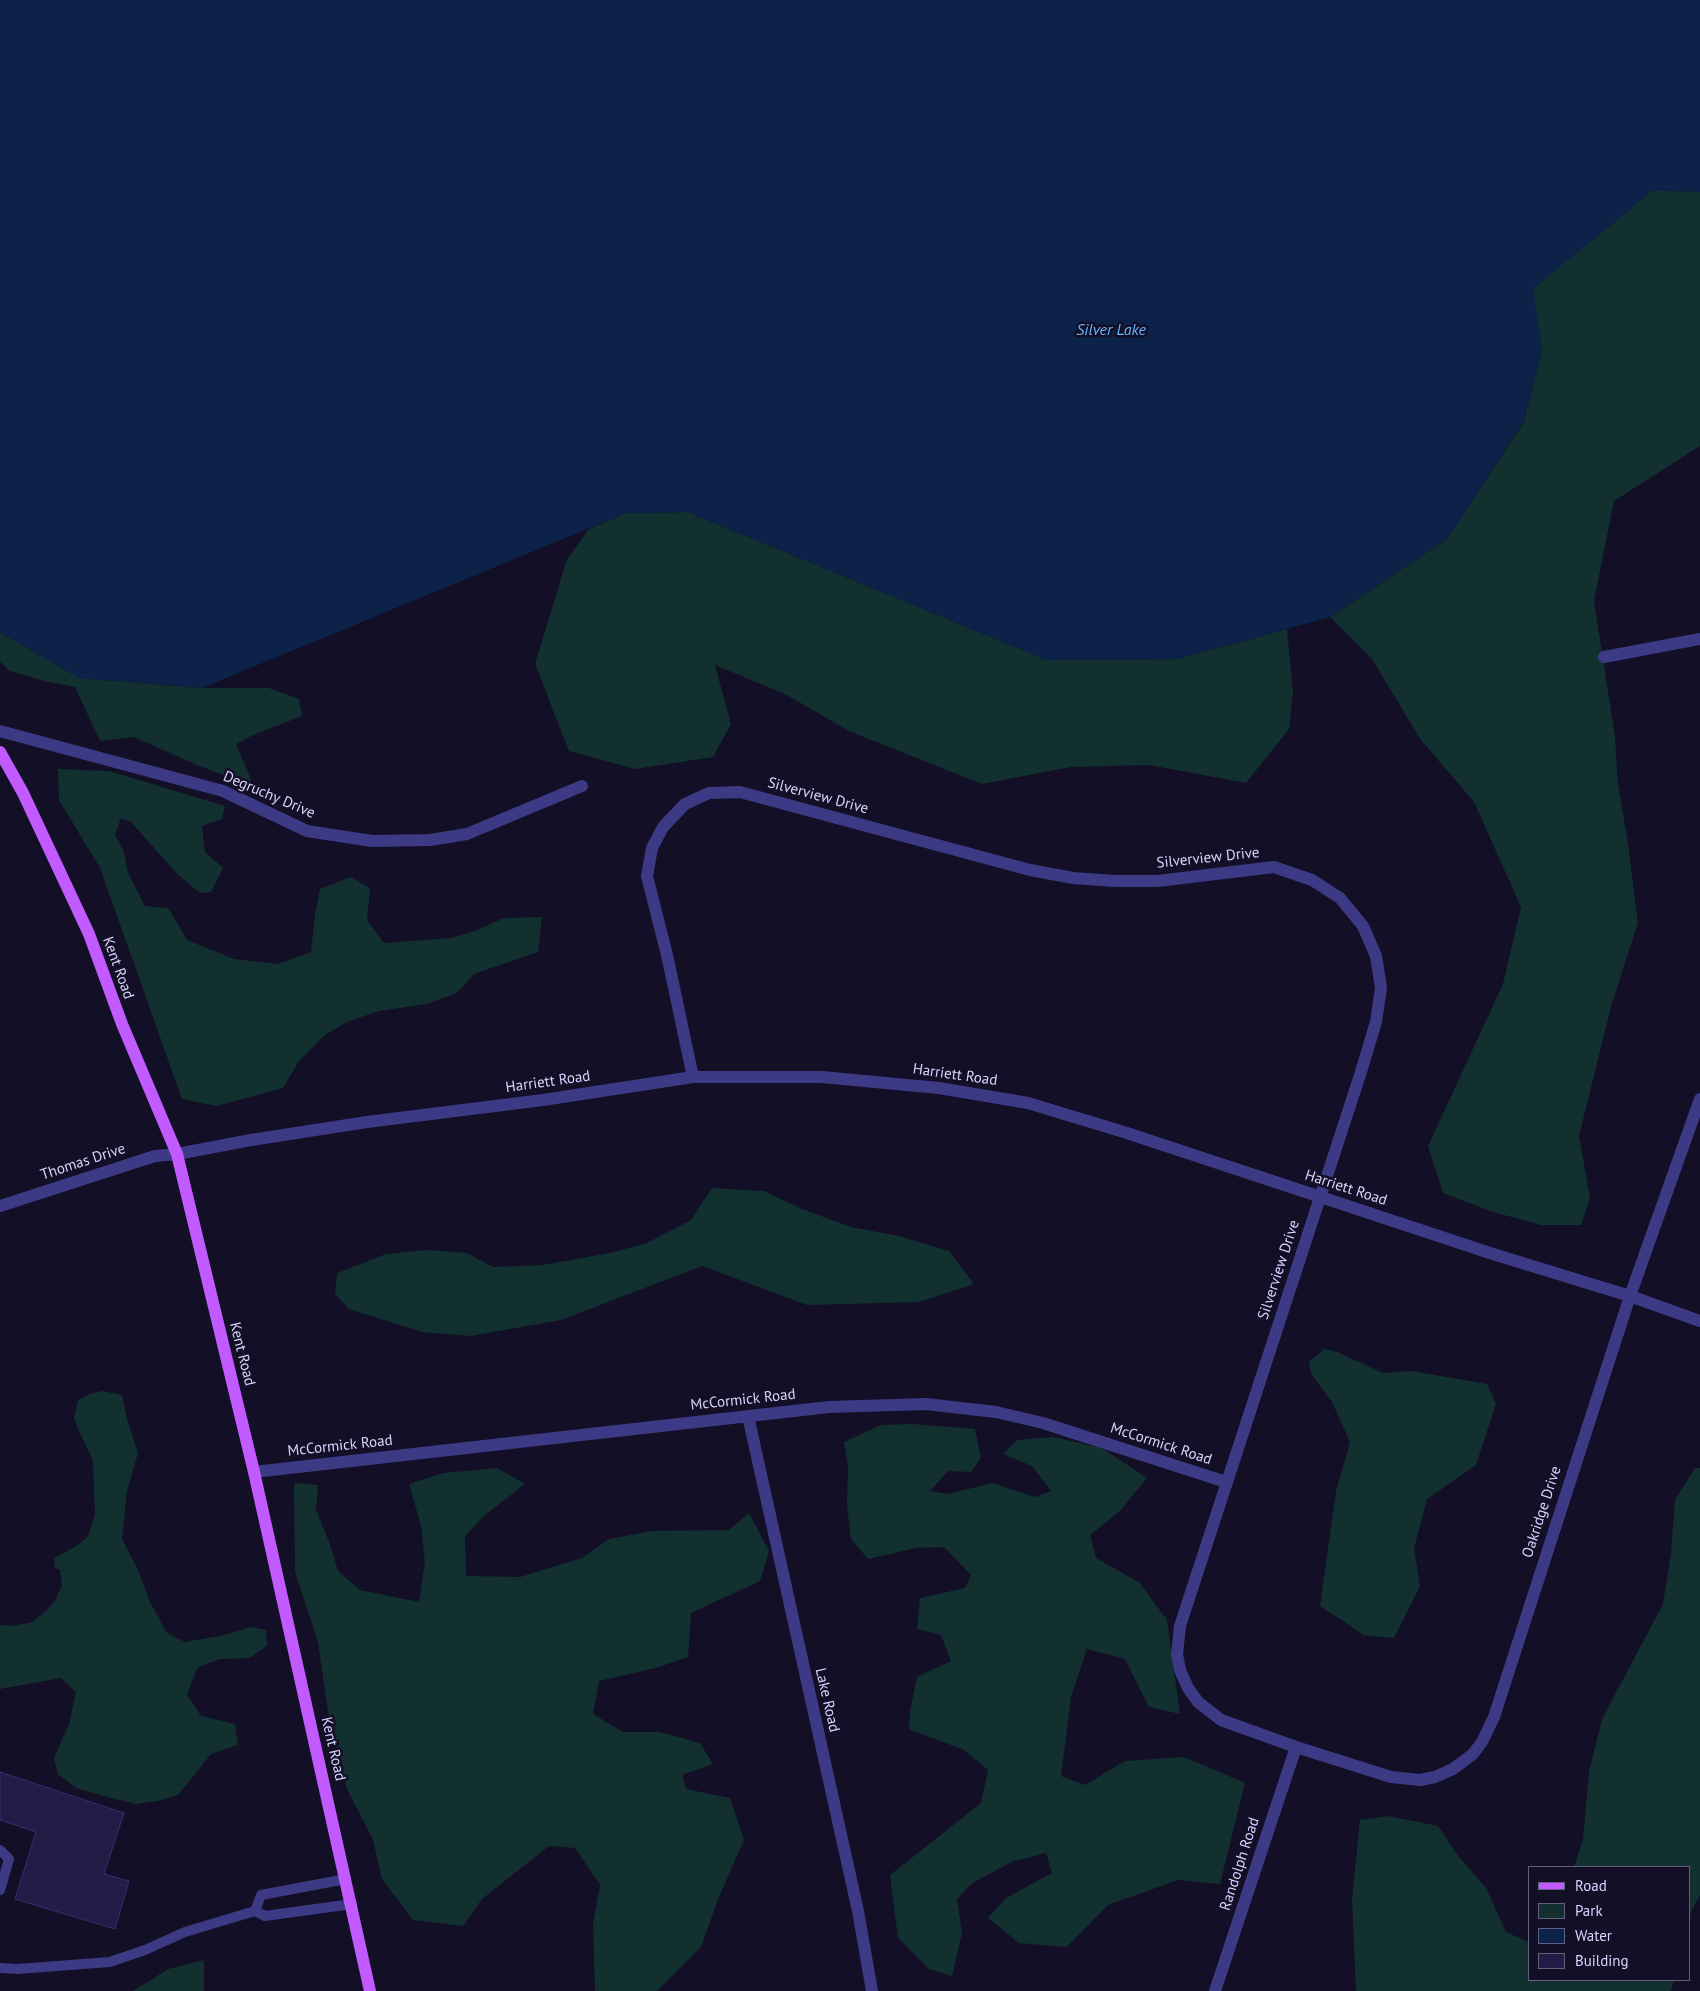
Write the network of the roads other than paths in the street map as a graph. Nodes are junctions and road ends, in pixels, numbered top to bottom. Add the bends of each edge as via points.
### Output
1 (1700, 639) edge
2 (1604, 657) dead end
3 (0, 731) edge
4 (0, 752) edge
5 (582, 786) dead end
6 (693, 1077) junction
7 (1700, 1099) edge
8 (177, 1154) junction
9 (1321, 1196) junction
10 (0, 1206) edge
11 (1630, 1296) junction
12 (1700, 1321) edge
13 (748, 1416) junction
14 (254, 1472) junction
15 (1226, 1482) junction
16 (1296, 1747) junction
17 (0, 1850) edge
18 (346, 1879) junction
19 (0, 1890) edge
20 (352, 1904) junction
21 (254, 1911) junction
22 (0, 1968) edge
23 (370, 1991) edge
24 (872, 1991) edge
25 (1215, 1991) edge

1 - 2 street
3 - 5 street, Degruchy Drive via 223,791 307,831 372,841 430,840 467,834
4 - 8 main road, Kent Road via 23,793 89,934 122,1024
6 - 8 street, Harriett Road via 367,1122
6 - 9 street, Harriett Road via 822,1077 939,1088 1028,1103
6 - 9 street, Silverview Drive via 647,876 652,848 663,827 685,804 708,793 740,792 1030,870 1073,878 1158,881 1274,867 1312,880 1340,898 1363,926 1376,956 1381,988 1366,1058
7 - 11 street, Oakridge Drive
8 - 10 street, Thomas Drive via 155,1156
8 - 14 main road, Kent Road
9 - 11 street, Harriett Road
9 - 15 street, Silverview Drive
11 - 12 street, Harriett Road
11 - 16 street, Oakridge Drive via 1494,1717 1482,1742 1453,1769 1420,1780 1391,1777
13 - 14 street, McCormick Road
13 - 15 street, McCormick Road via 858,1405 926,1404 969,1408 1043,1423
13 - 24 street, Lake Road via 858,1911
14 - 18 main road, Kent Road
15 - 16 street, Silverview Drive via 1180,1626 1177,1654 1180,1670 1188,1688 1209,1712 1234,1726
16 - 25 street, Randolph Road
17 - 19 lane via 9,1859
18 - 20 main road, Kent Road
18 - 21 lane via 262,1895
20 - 21 lane via 265,1916
20 - 23 main road, Kent Road
21 - 22 lane via 185,1932 110,1962

